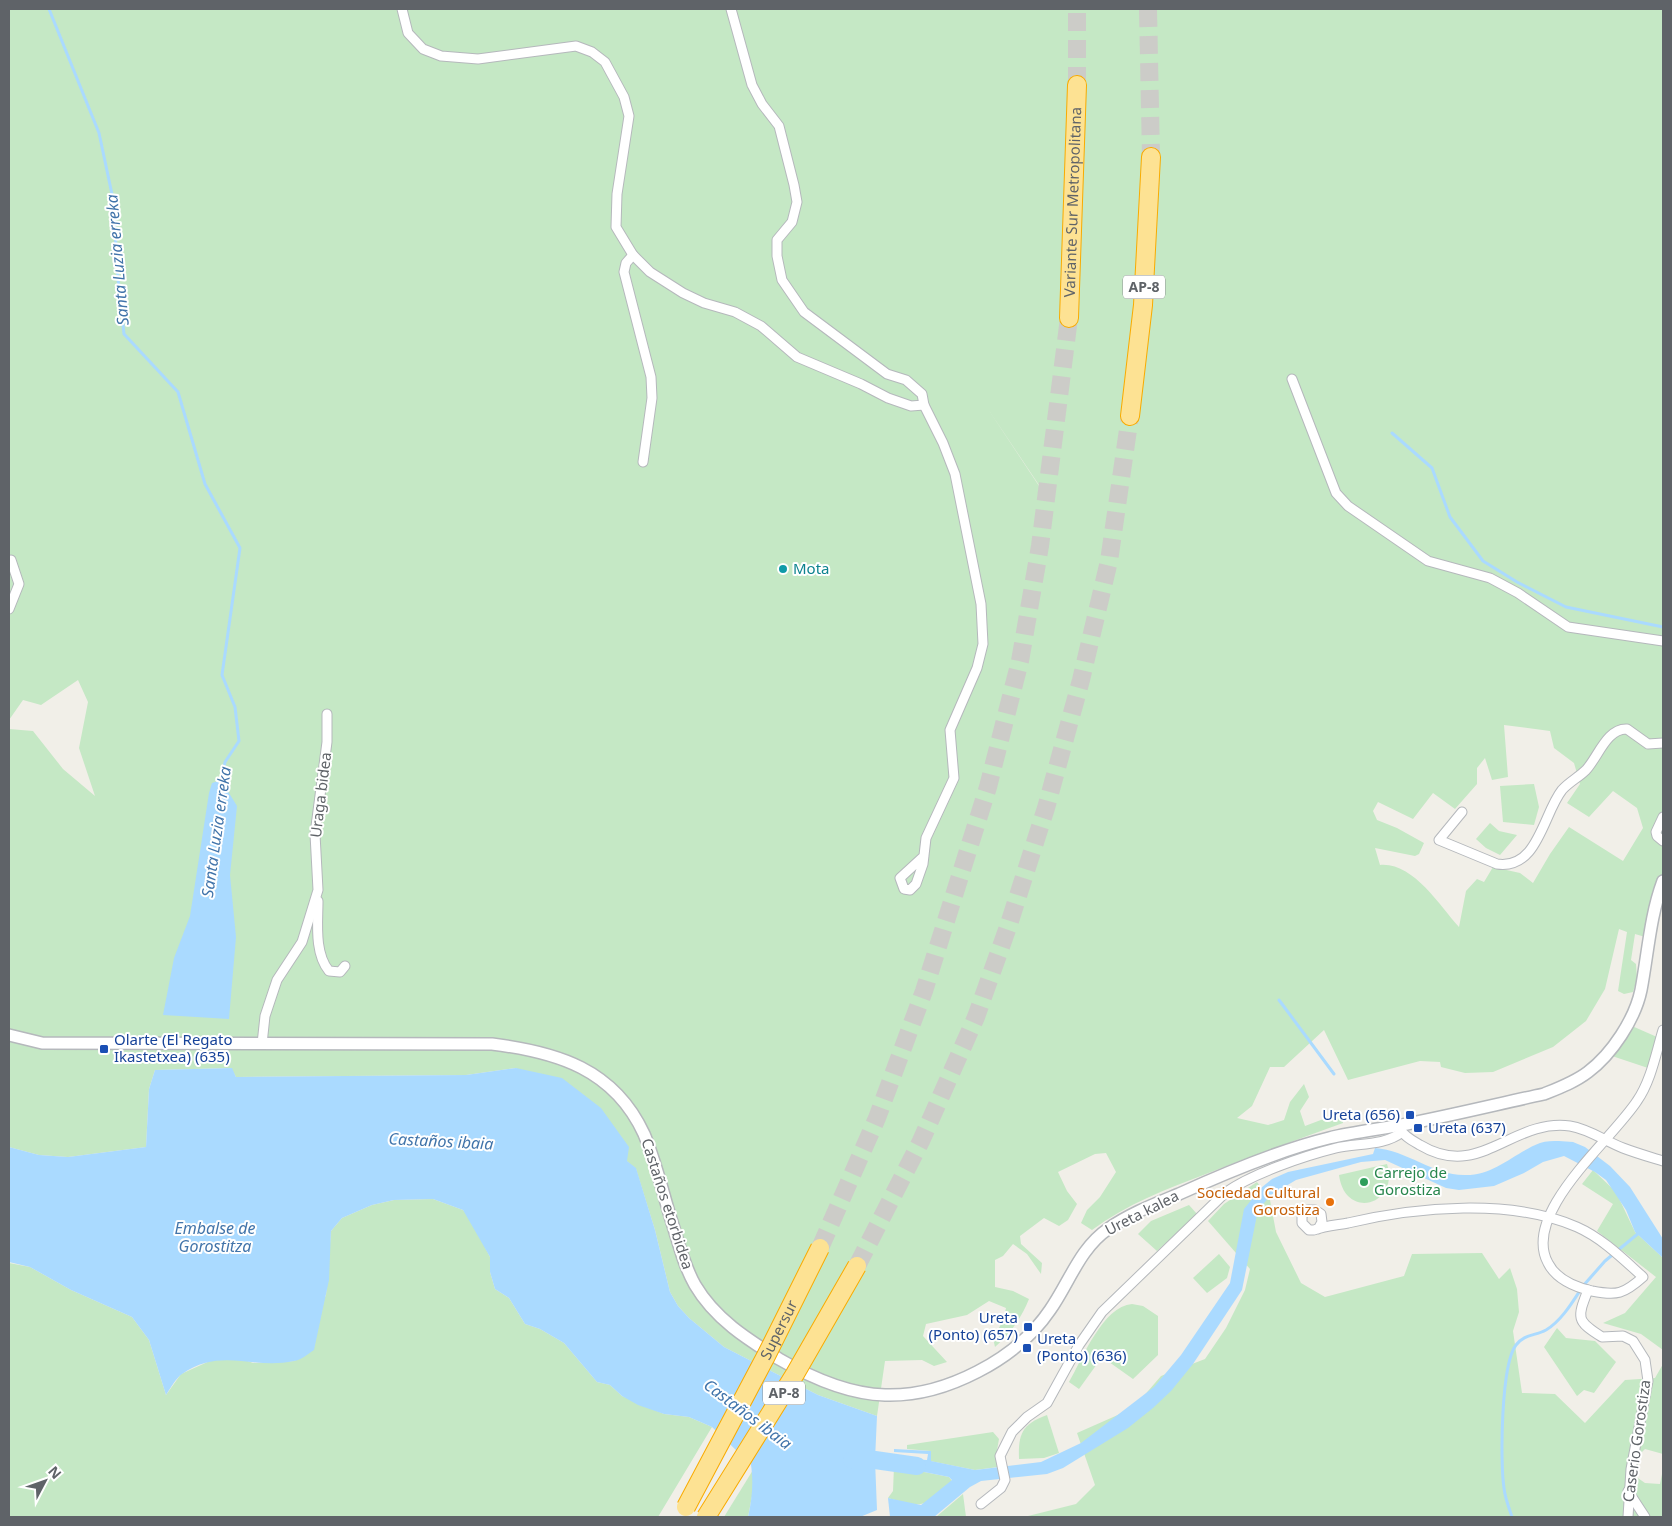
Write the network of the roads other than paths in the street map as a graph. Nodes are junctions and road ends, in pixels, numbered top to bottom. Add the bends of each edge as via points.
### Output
1 (402, 9) edge
2 (731, 9) edge
3 (1077, 85) tunnel mouth
4 (1151, 157) tunnel mouth
5 (633, 255) junction
6 (1069, 318) tunnel mouth
7 (1292, 379) dead end
8 (924, 405) junction
9 (1130, 416) tunnel mouth
10 (643, 462) dead end
11 (11, 560) dead end
12 (9, 609) edge
13 (1663, 641) edge
14 (327, 714) dead end
15 (1663, 743) edge
16 (1462, 812) dead end
17 (1663, 817) edge
18 (1663, 841) edge
19 (924, 856) dead end
20 (1663, 881) edge
21 (318, 890) junction
22 (1659, 912) edge
23 (345, 966) dead end
24 (1663, 1030) edge
25 (9, 1035) edge
26 (262, 1044) junction
27 (1400, 1129) junction
28 (1605, 1139) junction
29 (1663, 1161) edge
30 (1547, 1218) junction
31 (1318, 1228) dead end
32 (820, 1248) tunnel mouth
33 (858, 1266) tunnel mouth
34 (1588, 1290) junction
35 (883, 1395) joint
36 (1628, 1491) junction
37 (981, 1504) dead end
38 (682, 1512) edge
39 (706, 1517) edge
40 (1628, 1517) edge
41 (1645, 1517) edge

1 - 5 street via 408,34 423,49 442,56 478,59 576,46 605,62 624,97 628,116 617,194 616,227
2 - 8 street via 752,85 779,126 794,186 797,202 792,222 777,240 782,280 804,312 887,374 906,380 922,394
3 - 6 highway, Variante Sur Metropolitana
4 - 9 highway, AP-8 via 1143,305
5 - 8 street via 650,272 682,293 735,312 761,326 797,356 888,398 911,406
5 - 10 street via 624,272 651,377 652,398
7 - 13 street via 1336,493 1348,506 1428,562 1490,578 1568,627
8 - 19 street via 944,443 954,474 981,604 983,644 977,668 950,730 954,778 926,838
11 - 12 street via 19,584
14 - 21 street, Uraga bidea via 327,742 315,834
15 - 16 street via 1648,744 1627,729 1615,732 1585,770 1562,790 1539,836 1515,864 1497,864 1439,840
17 - 18 street via 1656,832
20 - 22 street
21 - 23 street via 321,956 329,971 340,972
21 - 26 street, Uraga bidea via 302,942 277,980 265,1016
22 - 27 street, Ureta kalea via 1641,992 1630,1020 1604,1059 1588,1072 1544,1094
24 - 28 street via 1647,1083 1637,1101
25 - 26 street, Castaños etorbidea via 42,1043
26 - 35 street, Castaños etorbidea via 492,1044 556,1055 584,1069 615,1093 634,1116 643,1133 689,1274 718,1315 744,1337 788,1364 834,1385
27 - 28 street via 1422,1147 1453,1156 1484,1152 1524,1132 1552,1126 1570,1126
27 - 35 street, Ureta kalea via 1328,1138 1206,1182 1142,1210 1094,1240 1044,1319 1008,1351 975,1373 939,1389 911,1395
27 - 37 street, Ureta kalea via 1394,1139 1335,1148 1248,1178 1225,1193 1102,1312 1079,1345 1047,1403 1027,1416 1012,1432 1000,1456 1005,1480 996,1494
28 - 29 street
28 - 30 street via 1566,1187
30 - 31 street via 1487,1209 1435,1209 1386,1214
30 - 34 street via 1541,1239 1550,1268 1559,1277
30 - 34 street via 1576,1227 1611,1249 1643,1277 1622,1293
32 - 38 highway, Supersur / AP-8, bridge
33 - 39 highway, AP-8, bridge
34 - 36 street, Caserio Gorostiza via 1579,1313 1581,1321 1602,1337 1623,1336 1633,1341 1645,1360 1648,1381
36 - 40 street, Caserio Gorostiza
36 - 41 street

